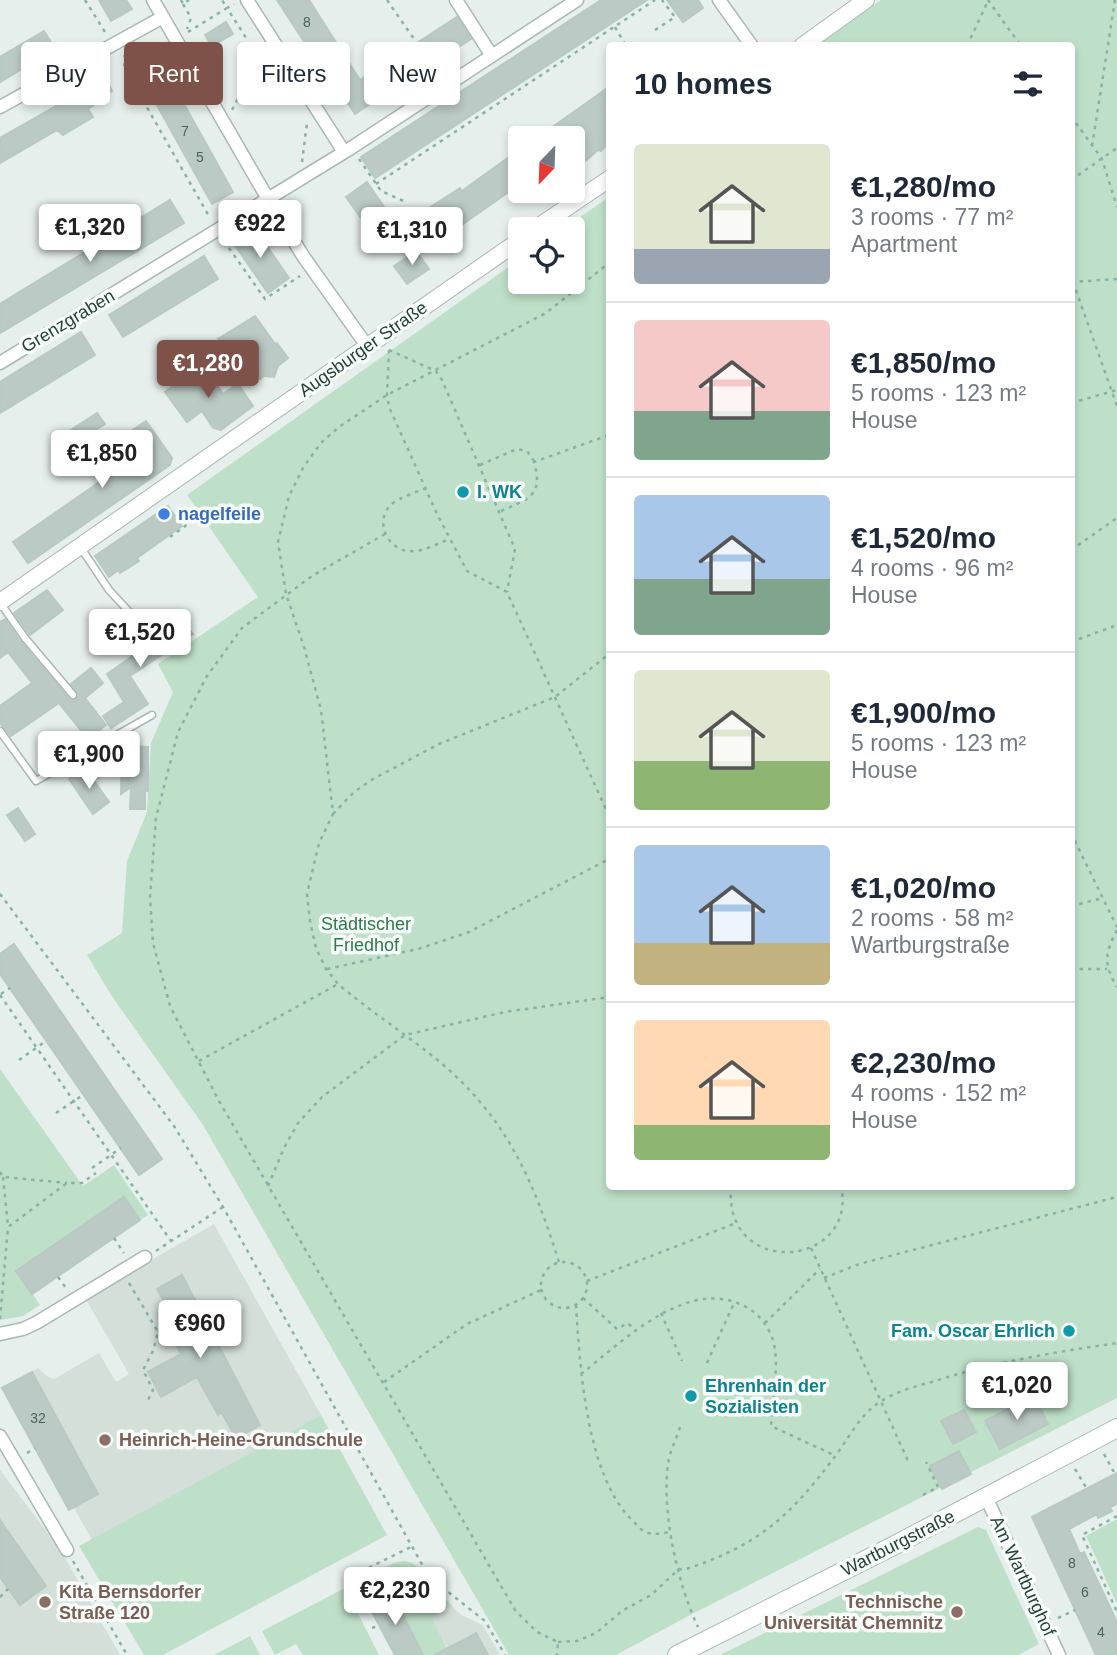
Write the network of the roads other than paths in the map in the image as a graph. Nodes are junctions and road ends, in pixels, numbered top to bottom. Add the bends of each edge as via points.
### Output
1 (153, 0) edge
2 (247, 0) edge
3 (456, 0) edge
4 (577, 0) edge
5 (719, 0) edge
6 (866, 0) edge
7 (163, 17) junction
8 (749, 42) edge
9 (808, 42) edge
10 (492, 56) junction
11 (0, 107) edge
12 (348, 150) junction
13 (606, 181) edge
14 (268, 199) junction
15 (553, 217) edge
16 (508, 248) edge
17 (367, 346) junction
18 (0, 363) edge
19 (80, 546) junction
20 (0, 602) edge
21 (148, 631) dead end
22 (73, 695) dead end
23 (152, 715) dead end
24 (0, 731) edge
25 (145, 1257) dead end
26 (0, 1334) edge
27 (1117, 1428) edge
28 (0, 1436) edge
29 (986, 1497) junction
30 (66, 1550) road end
31 (677, 1655) edge
32 (1059, 1655) edge

1 - 7 street
2 - 12 street
3 - 10 street
4 - 10 street, Grenzgraben
5 - 8 street
6 - 9 street
7 - 11 street
7 - 14 street
10 - 12 street, Grenzgraben
12 - 14 street, Grenzgraben
13 - 15 street
14 - 17 street
14 - 18 street, Grenzgraben
16 - 17 street, Augsburger Straße
17 - 19 street, Augsburger Straße
19 - 20 street, Augsburger Straße
19 - 21 lane via 109,590
20 - 22 lane
23 - 24 lane via 36,781
25 - 26 street via 36,1323
27 - 29 main road, Wartburgstraße
28 - 30 street
29 - 31 main road, Wartburgstraße
29 - 32 street, Am Wartburghof

